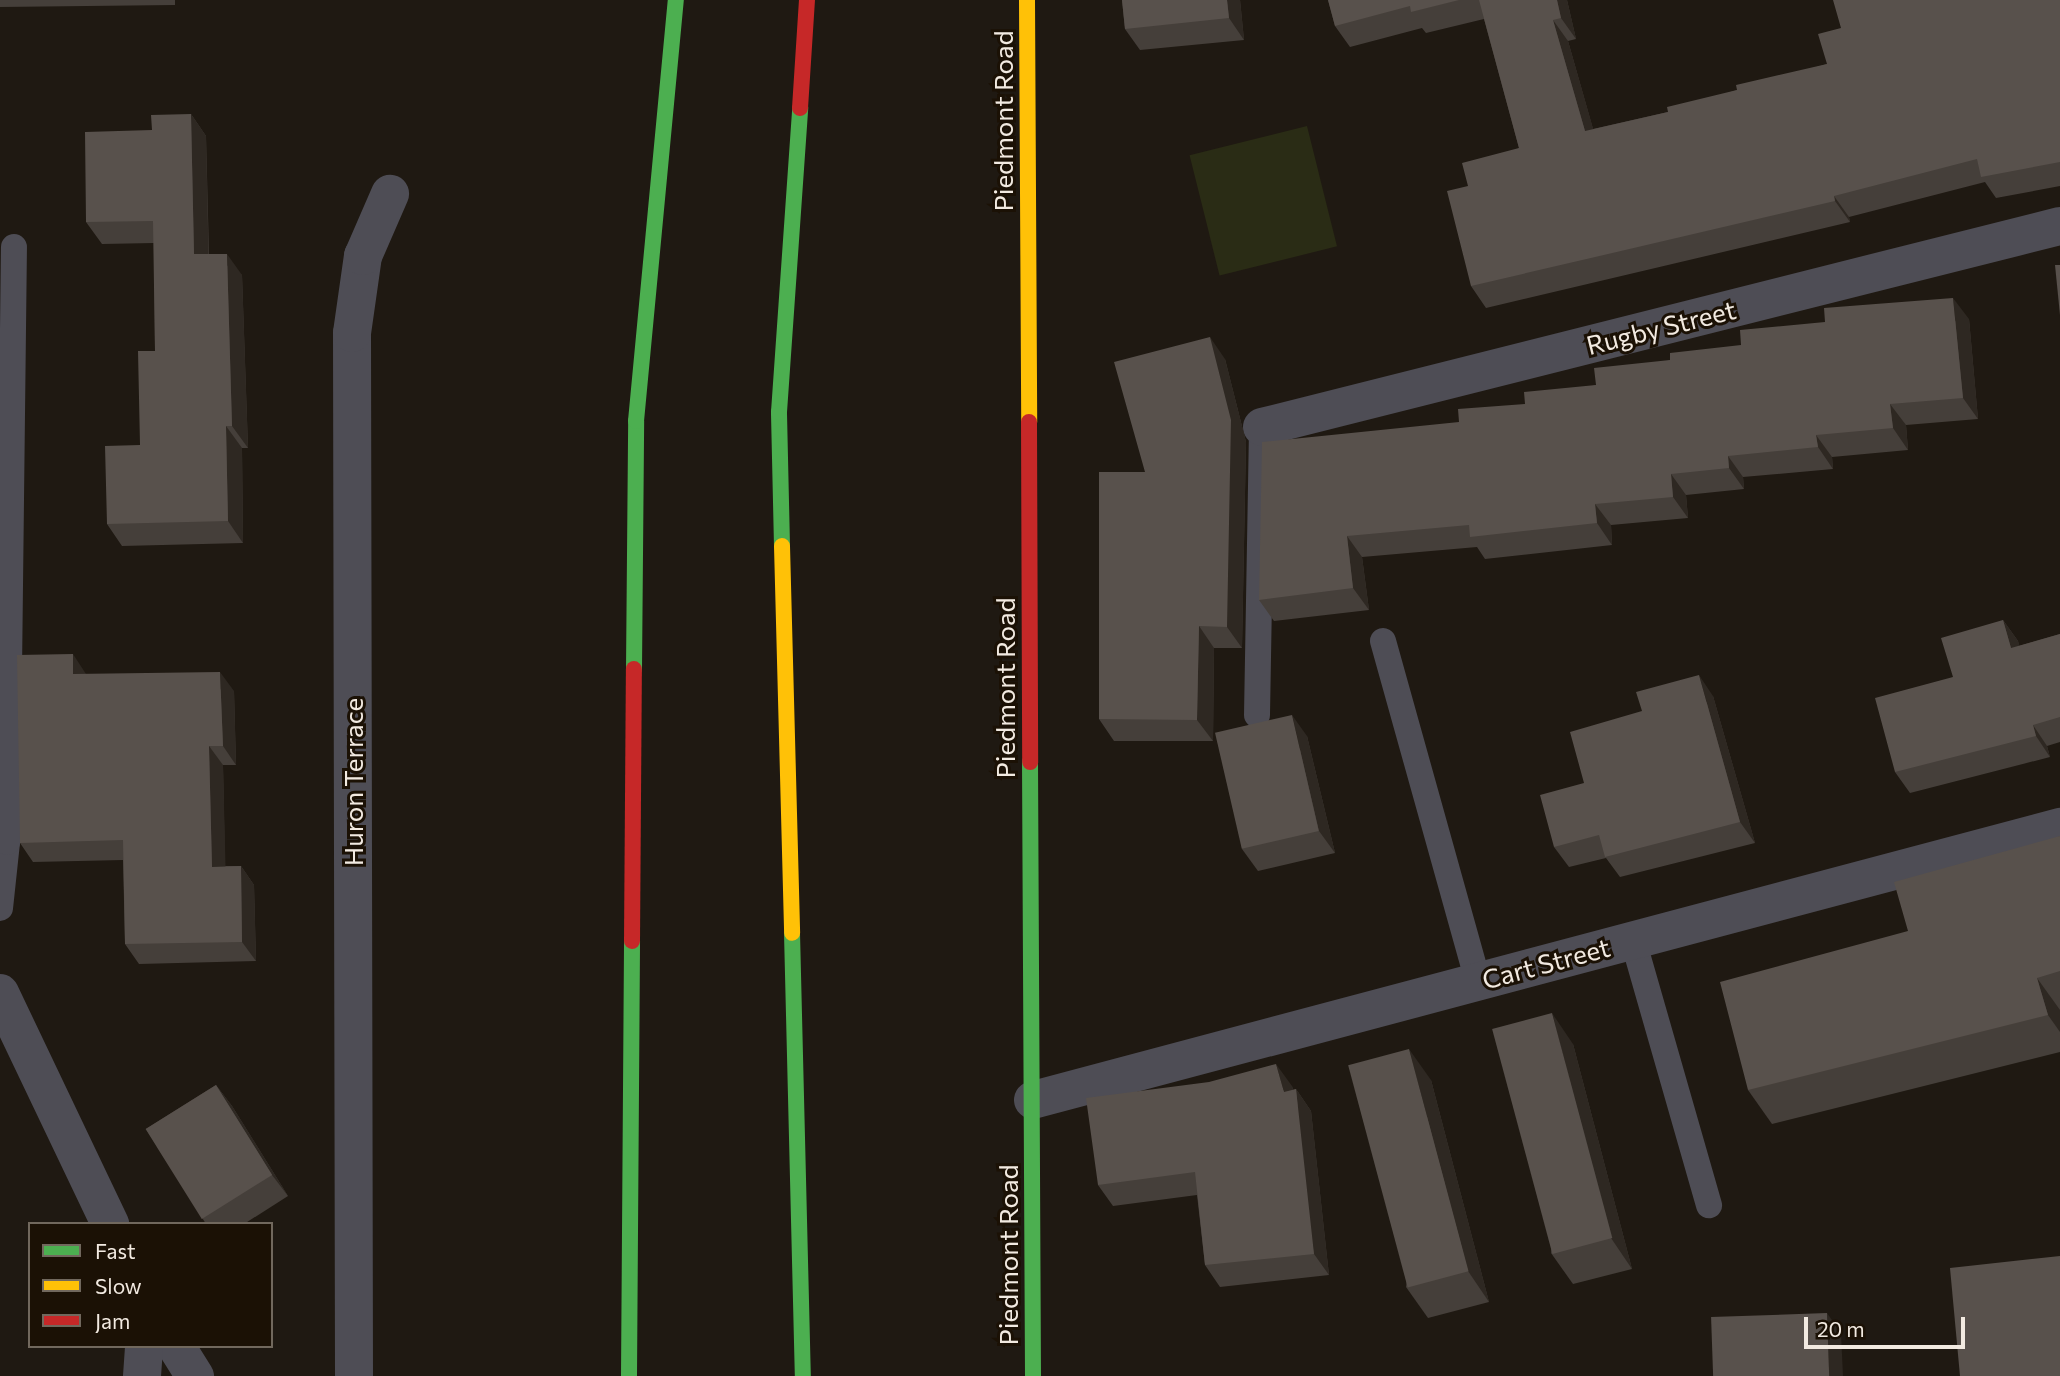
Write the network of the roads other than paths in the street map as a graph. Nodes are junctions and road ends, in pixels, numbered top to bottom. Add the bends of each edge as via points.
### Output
1 (676, 0) edge
2 (807, 0) edge
3 (1027, 0) edge
4 (390, 194) dead end
5 (2060, 226) edge
6 (13, 247) dead end
7 (1262, 427) joint
8 (1383, 641) dead end
9 (1256, 715) dead end
10 (2060, 827) edge
11 (0, 908) edge
12 (1633, 940) junction
13 (1478, 981) junction
14 (0, 993) edge
15 (1033, 1100) junction
16 (1709, 1205) dead end
17 (109, 1222) edge
18 (144, 1348) edge
19 (177, 1348) edge
20 (142, 1376) edge
21 (195, 1376) edge
22 (354, 1376) edge
23 (629, 1376) edge
24 (803, 1376) edge
25 (1032, 1376) edge

1 - 23 main road via 636,421
2 - 24 main road via 779,412
3 - 15 main road, Piedmont Road
4 - 22 street, Huron Terrace via 363,256 352,333
5 - 7 street, Rugby Street
6 - 11 lane via 7,842
7 - 9 lane
8 - 13 lane
10 - 12 street, Cart Street
12 - 13 street, Cart Street
12 - 16 lane
13 - 15 street, Cart Street
14 - 17 street
15 - 25 main road, Piedmont Road
18 - 20 street
19 - 21 street

